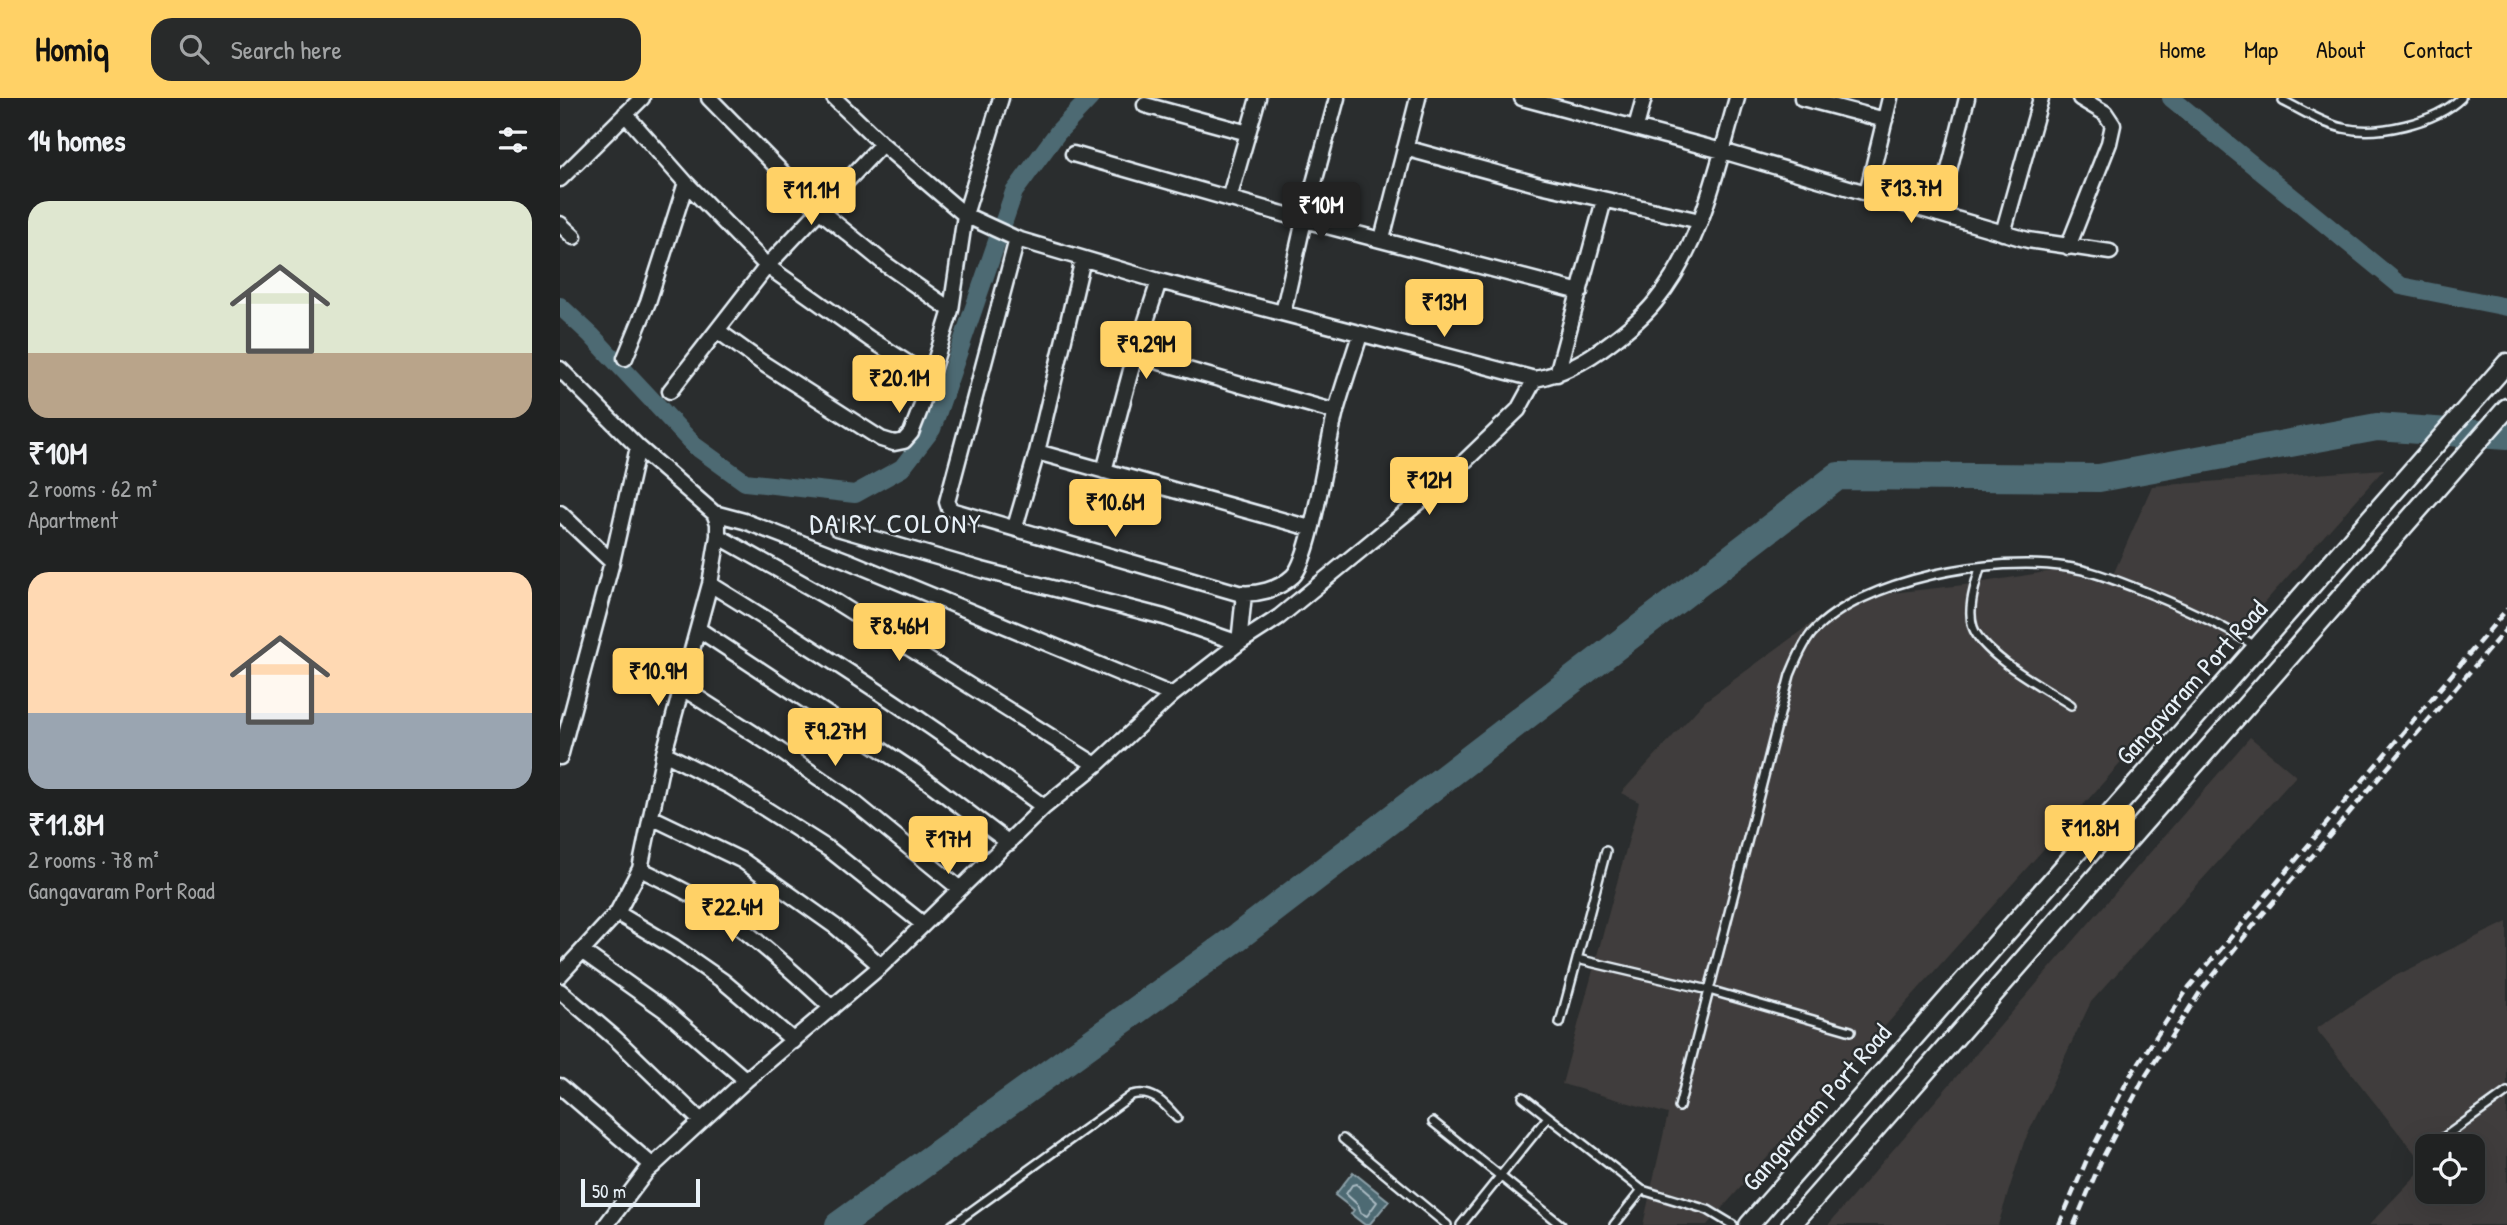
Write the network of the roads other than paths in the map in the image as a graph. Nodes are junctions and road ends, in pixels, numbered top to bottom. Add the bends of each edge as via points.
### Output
1 (642, 98) edge
2 (709, 98) edge
3 (834, 98) edge
4 (1001, 98) edge
5 (1258, 98) edge
6 (1337, 98) edge
7 (1418, 98) edge
8 (1522, 98) edge
9 (1644, 98) edge
10 (1737, 98) edge
11 (1802, 98) edge
12 (1890, 98) edge
13 (1967, 98) edge
14 (2041, 98) edge
15 (2080, 98) edge
16 (2461, 98) edge
17 (2283, 101) dead end
18 (1571, 104) edge
19 (1145, 105) dead end
20 (625, 114) junction
21 (1885, 120) junction
22 (1636, 127) junction
23 (1248, 133) junction
24 (882, 144) junction
25 (1405, 148) junction
26 (1722, 150) junction
27 (1073, 154) dead end
28 (560, 179) edge
29 (687, 183) junction
30 (1867, 193) junction
31 (1229, 199) junction
32 (1604, 201) junction
33 (819, 211) junction
34 (1938, 214) junction
35 (965, 215) junction
36 (1304, 220) junction
37 (1699, 221) junction
38 (560, 224) edge
39 (2003, 233) junction
40 (574, 237) dead end
41 (1017, 239) junction
42 (1382, 239) junction
43 (2068, 247) junction
44 (2110, 252) dead end
45 (1083, 259) junction
46 (767, 266) junction
47 (1159, 281) junction
48 (1580, 292) junction
49 (951, 310) junction
50 (1283, 313) junction
51 (718, 331) junction
52 (1360, 335) junction
53 (1135, 355) junction
54 (625, 358) dead end
55 (2507, 363) edge
56 (560, 369) edge
57 (1557, 374) junction
58 (931, 378) junction
59 (1535, 379) junction
60 (670, 391) dead end
61 (2507, 408) edge
62 (1336, 412) junction
63 (638, 447) junction
64 (1037, 452) junction
65 (1104, 471) junction
66 (560, 513) edge
67 (714, 513) junction
68 (1015, 527) junction
69 (837, 528) dead end
70 (1310, 528) junction
71 (718, 536) junction
72 (612, 562) junction
73 (1980, 568) junction
74 (710, 584) junction
75 (1244, 594) junction
76 (698, 629) junction
77 (1239, 643) junction
78 (2258, 647) junction
79 (681, 687) junction
80 (1172, 695) junction
81 (2071, 705) dead end
82 (664, 753) junction
83 (560, 757) edge
84 (1096, 765) junction
85 (1044, 807) junction
86 (651, 817) junction
87 (1009, 843) junction
88 (1606, 851) dead end
89 (640, 869) junction
90 (960, 889) junction
91 (617, 913) junction
92 (923, 924) junction
93 (583, 952) junction
94 (1577, 959) junction
95 (881, 966) junction
96 (560, 975) edge
97 (560, 990) edge
98 (1709, 990) junction
99 (832, 1008) junction
100 (1560, 1023) dead end
101 (1851, 1031) dead end
102 (794, 1041) junction
103 (746, 1080) junction
104 (560, 1086) edge
105 (2507, 1092) edge
106 (1523, 1097) dead end
107 (1679, 1107) dead end
108 (1548, 1117) junction
109 (1177, 1118) dead end
110 (701, 1121) junction
111 (1433, 1122) dead end
112 (2449, 1134) edge
113 (1343, 1139) dead end
114 (649, 1169) junction
115 (1500, 1176) junction
116 (1642, 1190) junction
117 (606, 1225) edge
118 (951, 1225) edge
119 (1447, 1225) edge
120 (1461, 1225) edge
121 (1561, 1225) edge
122 (1614, 1225) edge
123 (1733, 1225) edge
124 (1749, 1225) edge
125 (1791, 1225) edge

1 - 20 street
2 - 33 street
3 - 24 street
4 - 35 street
5 - 23 street
6 - 36 street
7 - 25 street
8 - 18 street
9 - 22 street
10 - 26 street
11 - 21 street
12 - 21 street
13 - 34 street
14 - 39 street
15 - 43 street via 2105,113 2113,125
16 - 17 lane via 2420,122 2352,130
18 - 22 street
19 - 23 street
20 - 28 street
20 - 29 street
21 - 30 street
22 - 26 street
23 - 31 street
24 - 33 street
24 - 35 street
25 - 32 street
25 - 42 street
26 - 30 street
26 - 37 street
27 - 31 street
29 - 46 street
29 - 54 street
30 - 34 street
31 - 36 street
32 - 37 street
32 - 48 street
33 - 46 street
33 - 49 street
34 - 39 street
35 - 41 street
35 - 49 street
36 - 42 street
36 - 50 street
37 - 57 street via 1655,303 1597,354
38 - 40 street
39 - 43 street
41 - 45 street
41 - 68 street via 947,502 954,511
42 - 48 street
43 - 44 street
45 - 47 street
45 - 64 street
46 - 51 street
46 - 58 street
47 - 50 street
47 - 53 street
48 - 57 street
49 - 58 street
50 - 52 street
51 - 58 street via 881,439 894,443 911,433
51 - 60 street
52 - 59 street
52 - 62 street
53 - 62 street
53 - 65 street
55 - 78 street, Gangavaram Port Road
56 - 63 street
57 - 59 street
59 - 77 street via 1518,410 1439,486 1279,617
61 - 125 street
62 - 70 street
63 - 67 street
63 - 72 street
64 - 65 street
64 - 68 street
65 - 70 street
66 - 72 street
67 - 71 street
67 - 80 street via 846,560
68 - 75 street
69 - 77 street via 1164,617
70 - 75 street via 1305,554 1293,576 1264,592
71 - 74 street
71 - 84 street via 836,602
72 - 83 street
73 - 78 lane via 2018,564 2068,567 2173,602
73 - 81 lane via 1972,599 1972,625 1981,643
73 - 98 lane via 1899,582 1840,611 1812,633 1790,676
74 - 76 street
74 - 85 street via 798,638
75 - 77 street
76 - 79 street
76 - 87 street via 915,772
77 - 80 street
78 - 124 street, Gangavaram Port Road
79 - 82 street
79 - 90 street via 855,803
80 - 84 street
82 - 86 street
82 - 92 street via 731,787 830,850
84 - 85 street
85 - 87 street
86 - 89 street
86 - 95 street via 743,862 836,927
87 - 90 street
88 - 94 lane
89 - 91 street
89 - 99 street via 723,915 779,958
90 - 92 street
91 - 93 street
91 - 102 street via 723,981
92 - 95 street
93 - 96 street
93 - 103 street via 666,1011
94 - 98 lane
94 - 100 lane
95 - 99 street
97 - 110 street
98 - 101 lane
98 - 107 lane
99 - 102 street
102 - 103 street
103 - 110 street
104 - 114 street
105 - 112 lane
106 - 108 lane
108 - 115 lane
108 - 116 lane
109 - 118 lane via 1151,1095 1132,1096
110 - 114 street
111 - 115 lane
113 - 119 lane
114 - 117 street
115 - 120 lane
115 - 121 lane
116 - 122 lane
116 - 123 lane via 1708,1210

